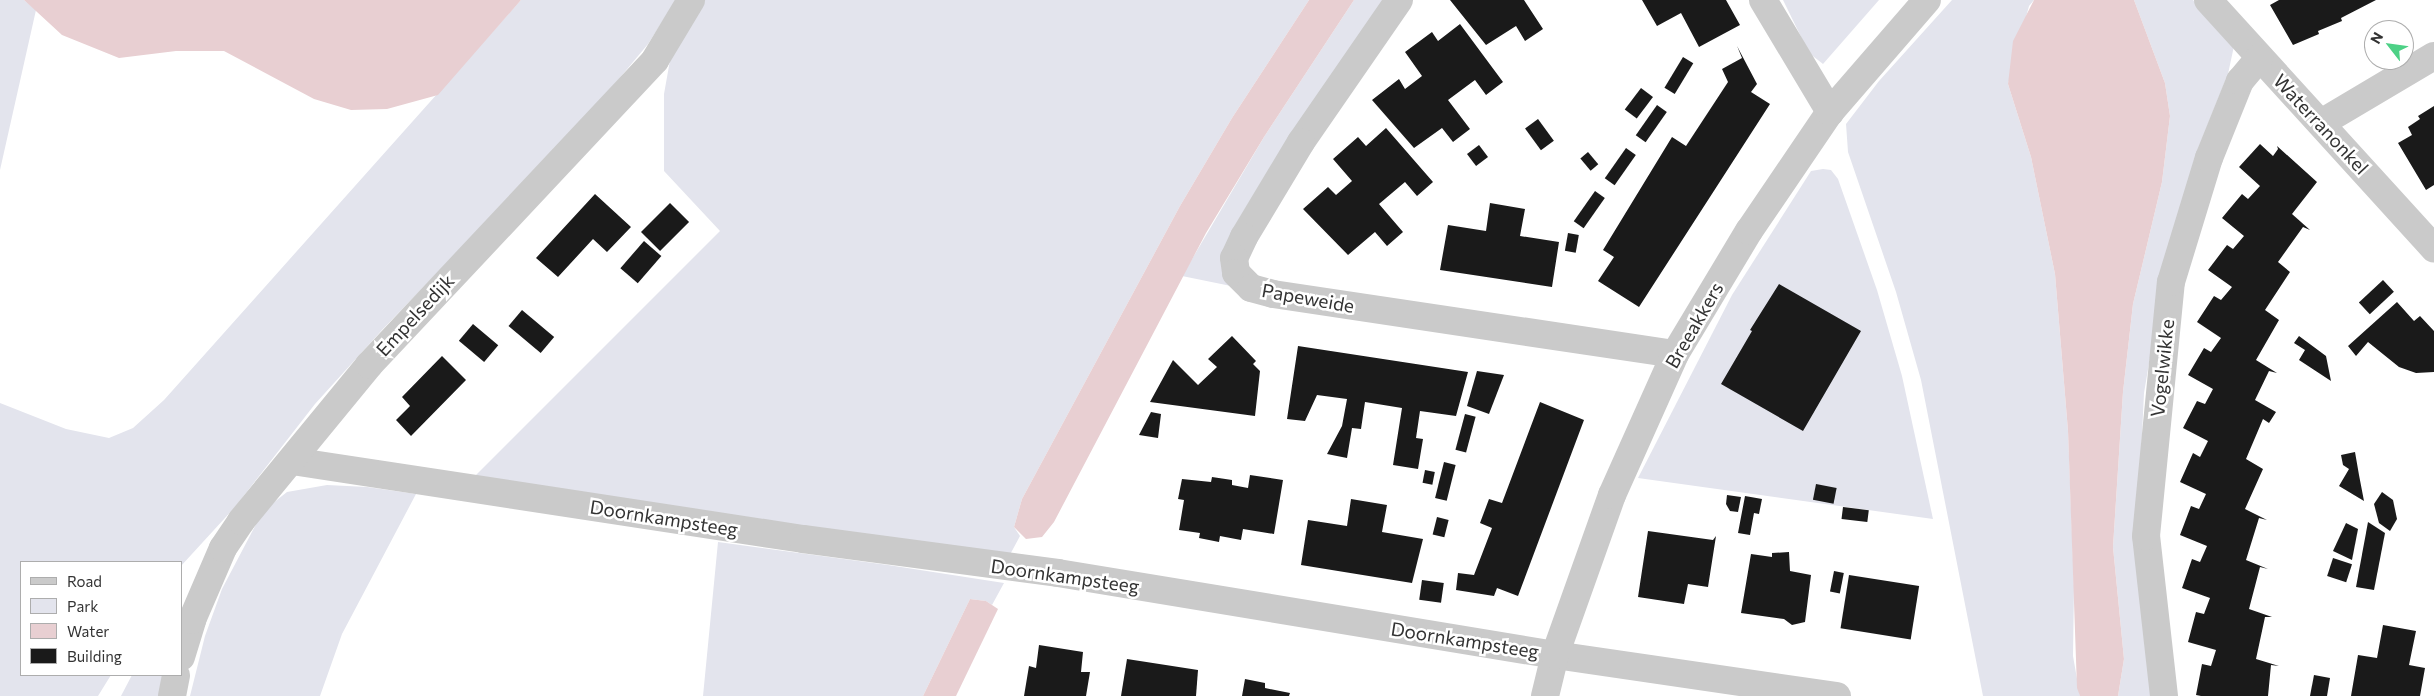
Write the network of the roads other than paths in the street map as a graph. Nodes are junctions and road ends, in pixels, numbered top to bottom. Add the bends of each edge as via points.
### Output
1 (691, 0) edge
2 (1399, 0) edge
3 (1764, 0) edge
4 (1928, 0) edge
5 (2208, 0) edge
6 (2434, 56) edge
7 (2259, 58) junction
8 (1830, 112) junction
9 (2321, 123) junction
10 (2434, 248) edge
11 (1675, 354) junction
12 (292, 461) junction
13 (182, 654) edge
14 (1555, 655) junction
15 (176, 676) edge
16 (172, 696) edge
17 (1545, 696) edge
18 (1837, 696) edge
19 (2164, 696) edge

1 - 12 street, Empelsedijk via 655,60 369,365
2 - 11 street, Papeweide via 1301,142 1244,237 1234,258 1236,273 1251,288 1273,294
3 - 8 street
4 - 8 street, Breeakkers
5 - 7 street, Waterranonkel
6 - 9 street
7 - 9 street, Waterranonkel
7 - 19 street, Vogelwikke via 2240,81 2213,150 2171,282 2146,536
8 - 11 street, Breeakkers via 1749,231
9 - 10 street, Waterranonkel
11 - 14 street, Breeakkers via 1612,495
12 - 13 street, Empelsedijk via 241,521 223,548 192,620
12 - 14 street, Doornkampsteeg via 987,566 1058,573
14 - 17 street, Breeakkers
14 - 18 street, Doornkampsteeg
15 - 16 street

